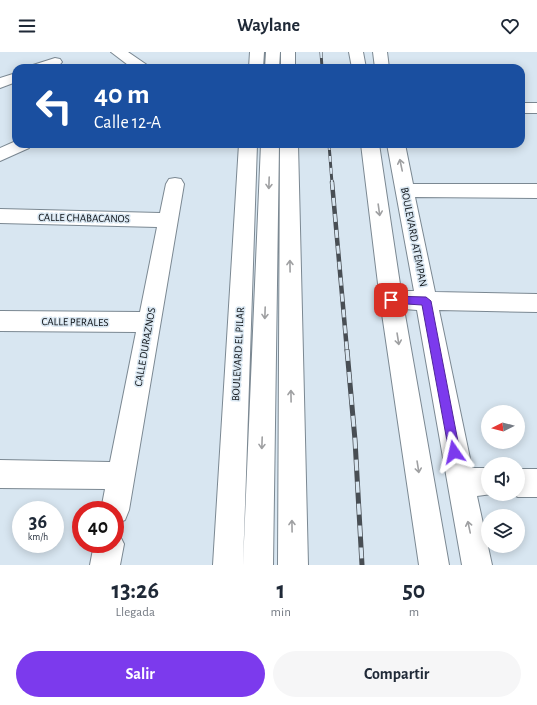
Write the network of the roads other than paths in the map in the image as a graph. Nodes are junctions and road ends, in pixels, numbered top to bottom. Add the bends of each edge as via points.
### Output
1 (118, 52) edge
2 (257, 52) edge
3 (273, 52) edge
4 (288, 52) edge
5 (356, 52) edge
6 (380, 52) edge
7 (55, 62) dead end
8 (49, 64) edge
9 (136, 64) edge
10 (256, 64) edge
11 (272, 64) edge
12 (288, 64) edge
13 (358, 64) edge
14 (382, 64) edge
15 (525, 108) edge
16 (537, 108) edge
17 (15, 148) edge
18 (248, 148) edge
19 (270, 148) edge
20 (289, 148) edge
21 (371, 148) edge
22 (397, 148) edge
23 (0, 155) edge
24 (175, 184) dead end
25 (406, 190) junction
26 (537, 191) edge
27 (0, 216) edge
28 (168, 220) junction
29 (391, 300) junction
30 (426, 301) junction
31 (537, 303) edge
32 (0, 321) edge
33 (149, 322) junction
34 (0, 474) edge
35 (121, 476) junction
36 (460, 482) junction
37 (481, 482) edge
38 (525, 483) edge
39 (537, 483) edge
40 (117, 501) edge
41 (107, 553) edge
42 (105, 565) edge
43 (228, 565) edge
44 (258, 565) edge
45 (293, 565) edge
46 (434, 565) edge
47 (477, 565) edge

1 - 9 street
2 - 10 street
3 - 11 street
4 - 12 street
5 - 13 street
6 - 14 street
7 - 8 street
15 - 16 street
17 - 23 street
18 - 43 street, BOULEVARD EL PILAR
19 -> 44 street
45 -> 20 street
21 -> 29 street
25 -> 22 street, BOULEVARD ATEMPAN
24 - 28 street, CALLE DURAZNOS
25 - 26 street
25 - 30 street, BOULEVARD ATEMPAN
27 - 28 street, CALLE CHABACANOS
28 - 33 street, CALLE DURAZNOS
29 - 30 street
29 -> 46 street
30 - 31 street
30 - 36 street, BOULEVARD ATEMPAN
32 - 33 street, CALLE PERALES
33 - 35 street, CALLE DURAZNOS
34 - 35 street
35 - 40 street, CALLE DURAZNOS
36 - 37 street
47 -> 36 street, BOULEVARD ATEMPAN
38 - 39 street
41 - 42 street

